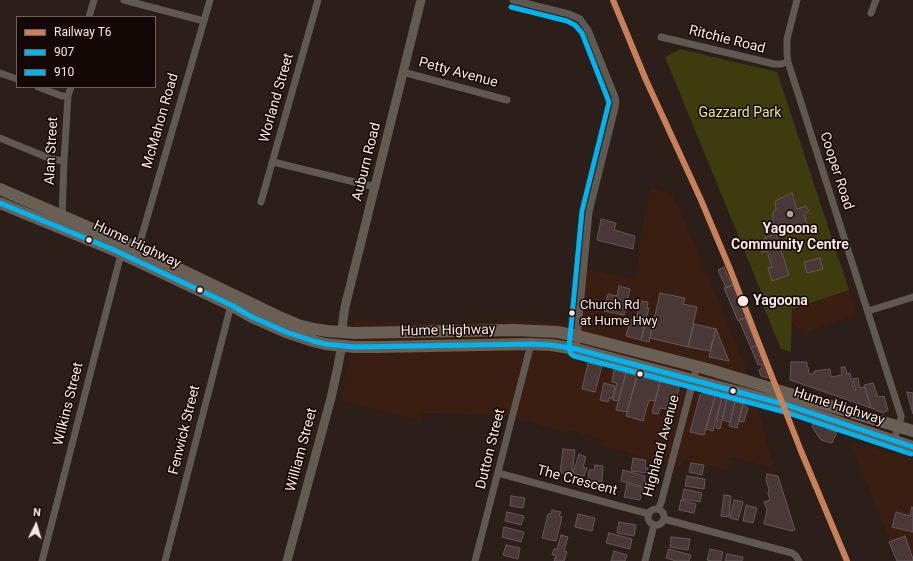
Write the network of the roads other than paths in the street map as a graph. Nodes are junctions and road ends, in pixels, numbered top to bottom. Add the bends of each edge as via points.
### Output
1 (94, 0) edge
2 (124, 0) edge
3 (210, 0) edge
4 (318, 0) edge
5 (421, 0) edge
6 (513, 0) edge
7 (797, 0) edge
8 (876, 0) edge
9 (871, 13) dead end
10 (90, 16) edge
11 (204, 21) junction
12 (661, 37) dead end
13 (788, 62) junction
14 (403, 72) junction
15 (0, 73) edge
16 (16, 79) edge
17 (41, 88) edge
18 (71, 88) edge
19 (68, 96) junction
20 (507, 100) dead end
21 (0, 138) edge
22 (64, 161) junction
23 (273, 162) junction
24 (375, 187) junction
25 (0, 190) edge
26 (262, 202) dead end
27 (1, 206) edge
28 (62, 216) junction
29 (138, 249) junction
30 (121, 254) junction
31 (913, 297) edge
32 (230, 305) junction
33 (868, 311) junction
34 (342, 332) junction
35 (578, 336) junction
36 (531, 344) junction
37 (342, 345) junction
38 (576, 349) junction
39 (697, 366) junction
40 (693, 381) junction
41 (899, 427) junction
42 (913, 431) edge
43 (894, 440) junction
44 (913, 446) edge
45 (498, 473) junction
46 (658, 509) junction
47 (649, 514) junction
48 (664, 519) junction
49 (654, 524) junction
50 (42, 561) edge
51 (165, 561) edge
52 (287, 561) edge
53 (475, 561) edge
54 (644, 561) edge
55 (799, 561) edge

1 - 10 street
2 - 11 street
3 - 11 street, McMahon Road
4 - 23 street, Worland Street
5 - 14 main road, Auburn Road
6 - 35 street via 580,19 588,30 615,97 615,108 589,212
7 - 13 street, Cooper Road via 788,39
8 - 9 street
11 - 29 street, McMahon Road
12 - 13 street, Ritchie Road via 774,64
13 - 33 street, Cooper Road
14 - 20 street, Petty Avenue
14 - 24 main road, Auburn Road
15 - 16 street
17 - 19 street
18 - 19 street, Alan Street
19 - 22 street, Alan Street
21 - 22 street via 51,159
22 - 28 street, Alan Street
23 - 24 street
23 - 26 street, Worland Street
24 - 34 main road, Auburn Road via 345,307
25 - 28 highway, Hume Highway
27 - 30 highway, Hume Highway
28 - 29 highway, Hume Highway
29 - 34 highway, Hume Highway via 298,325
30 - 32 highway, Hume Highway
30 - 50 street, Wilkins Street
31 - 33 street
32 - 37 highway, Hume Highway via 302,338
32 - 51 street, Fenwick Street
33 - 41 street, Cooper Road via 901,416
34 - 35 highway, Hume Highway via 514,330 557,332
34 - 37 highway
35 - 38 street
35 - 39 highway, Hume Highway
36 - 37 highway, Hume Highway via 379,347
36 - 38 highway, Hume Highway
36 - 45 street, Dutton Street
37 - 52 main road, William Street
38 - 40 highway, Hume Highway
39 - 40 street, Highland Avenue
39 - 41 highway, Hume Highway
40 - 43 highway, Hume Highway via 762,398
40 - 46 street, Highland Avenue
41 - 42 highway, Hume Highway
41 - 43 street, Cooper Road
43 - 44 highway, Hume Highway
45 - 47 street, The Crescent
45 - 53 street, Dutton Street
46 - 47 street via 652,510
46 - 48 street via 663,512
47 - 49 street via 650,522
48 - 49 street via 661,523
48 - 55 street via 792,553
49 - 54 street

